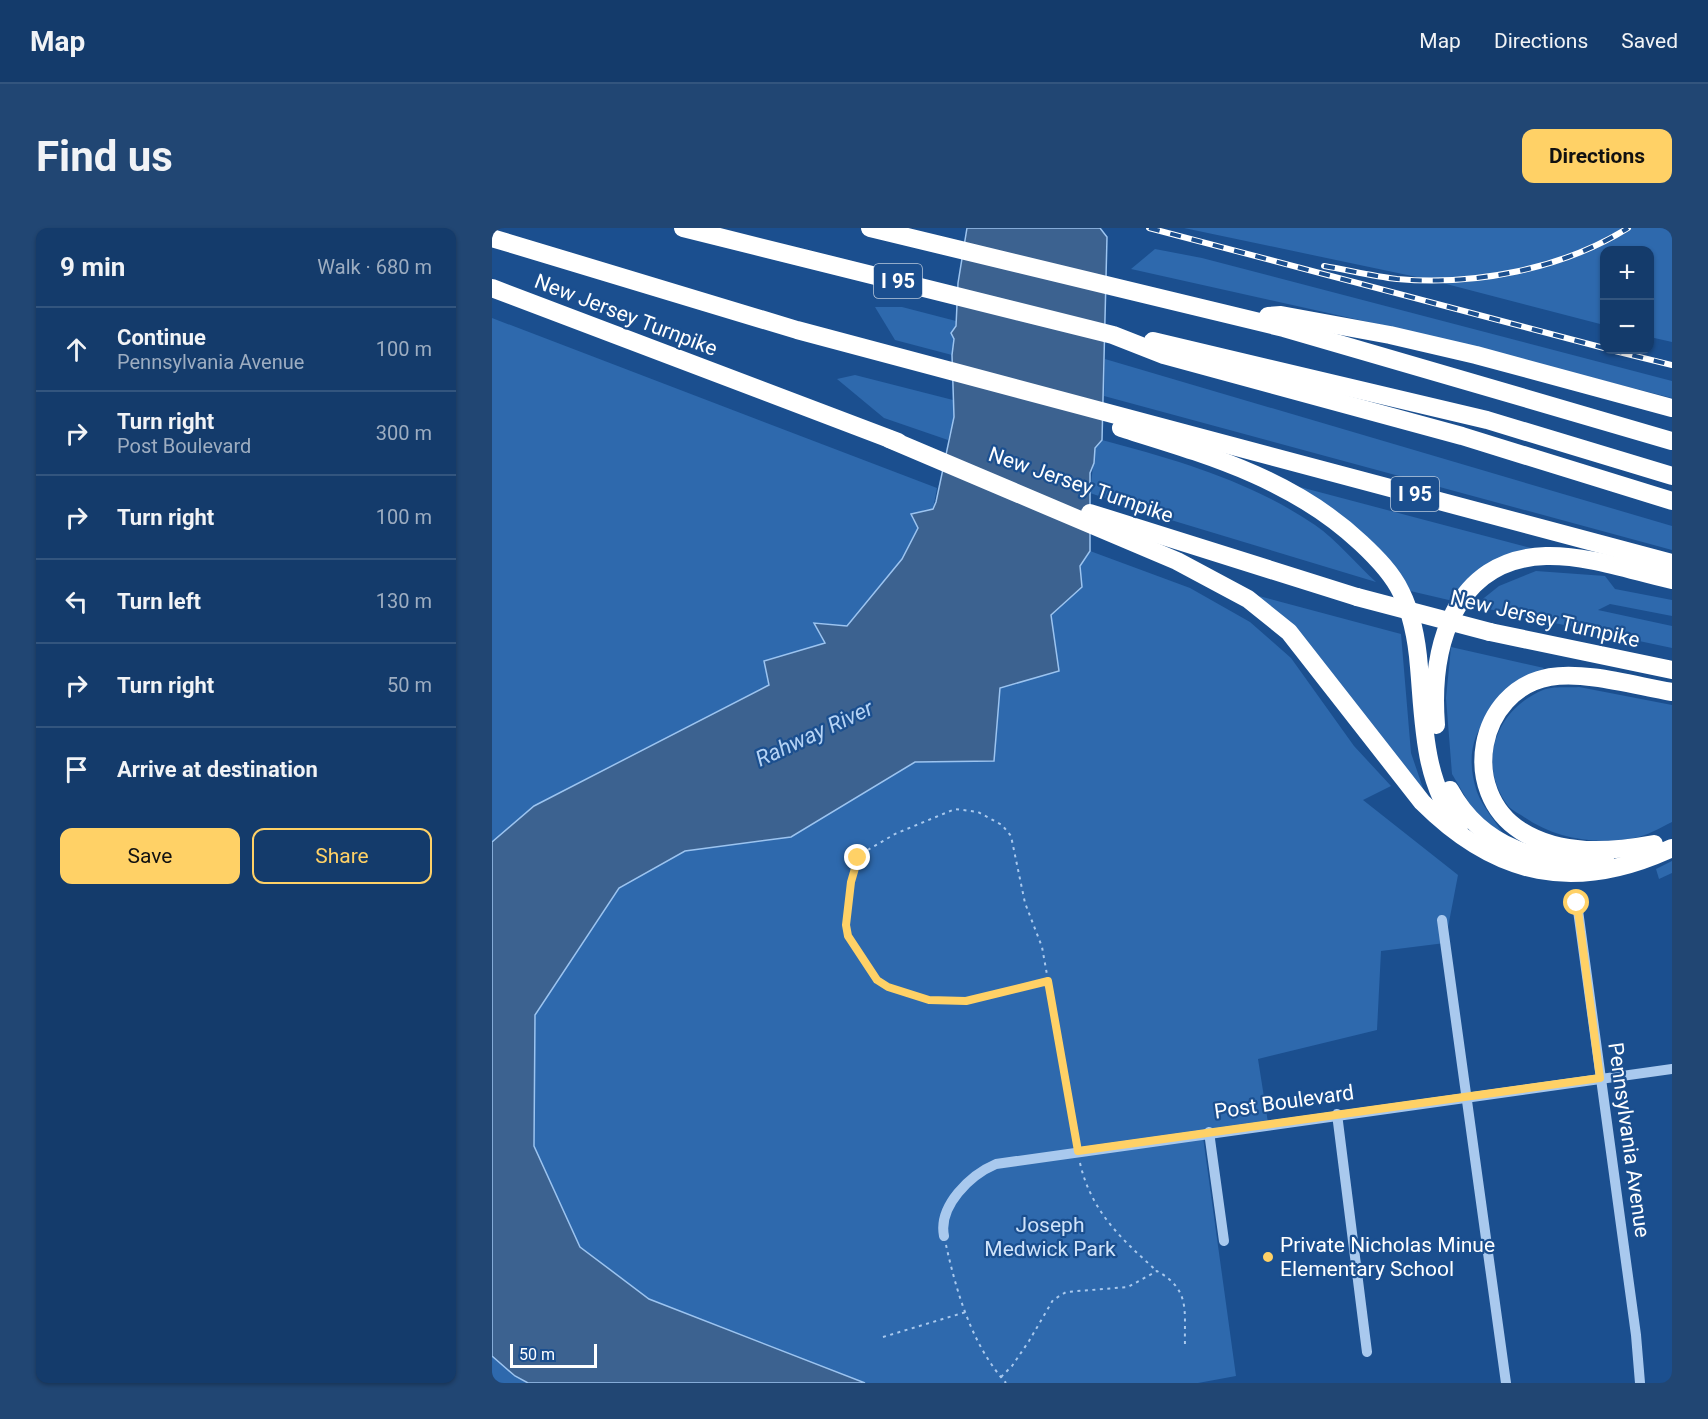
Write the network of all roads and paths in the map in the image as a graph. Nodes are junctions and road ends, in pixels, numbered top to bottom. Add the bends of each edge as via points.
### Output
1 (683, 228) edge
2 (870, 228) edge
3 (492, 238) edge
4 (492, 288) edge
5 (1282, 322) junction
6 (1164, 349) junction
7 (1672, 408) edge
8 (1157, 432) junction
9 (1672, 441) edge
10 (1672, 476) edge
11 (1672, 501) edge
12 (1147, 541) junction
13 (1672, 563) edge
14 (1672, 580) edge
15 (1672, 670) edge
16 (1672, 692) edge
17 (1672, 835) edge
18 (1663, 846) edge
19 (1480, 850) junction
20 (1577, 903) dead end
21 (1443, 920) dead end
22 (1048, 981) junction
23 (1672, 1069) edge
24 (1600, 1078) junction
25 (1468, 1096) junction
26 (1337, 1114) junction
27 (1209, 1132) junction
28 (1078, 1151) junction
29 (944, 1236) joint
30 (1224, 1241) dead end
31 (1157, 1271) junction
32 (966, 1312) junction
33 (883, 1337) dead end
34 (1185, 1345) dead end
35 (1367, 1352) dead end
36 (1001, 1377) junction
37 (1006, 1383) edge
38 (1506, 1383) edge
39 (1640, 1383) edge

1 - 6 highway, I 95
2 - 5 highway, I 95 via 1239,318
3 - 8 highway, New Jersey Turnpike
4 - 12 highway, New Jersey Turnpike
5 - 7 highway via 1390,335
5 - 9 highway
6 - 10 highway via 1487,420
6 - 11 highway, I 95
8 - 13 highway, I 95
8 - 19 highway via 1287,489 1348,531 1385,568 1400,590 1417,642 1431,773 1450,816
12 - 15 highway, New Jersey Turnpike, bridge via 1490,632
12 - 19 highway via 1227,585 1289,632 1422,802
14 - 18 highway via 1545,556 1509,563 1490,572 1474,585 1448,622 1440,646 1434,695 1438,747 1450,790 1460,809 1491,838 1532,856 1558,861 1604,858
16 - 18 highway via 1566,675 1534,681 1505,701 1487,732 1483,749 1486,784 1494,803 1521,831 1540,841 1581,850
17 - 18 highway
18 - 19 highway via 1630,863 1580,874 1528,869
20 - 24 street, Pennsylvania Avenue
21 - 25 street
22 - 22 path via 1042,947 1025,903 1011,836 992,818 964,808 955,809 895,834 858,858 846,925 848,936 877,980 929,1000 966,1001
22 - 28 path
23 - 24 street, Post Boulevard
24 - 25 street, Post Boulevard
24 - 39 street, Pennsylvania Avenue
25 - 26 street, Post Boulevard
25 - 38 street
26 - 27 street, Post Boulevard
26 - 35 street
27 - 28 street, Post Boulevard
27 - 30 street
28 - 29 street, Post Boulevard via 986,1168 954,1199 943,1221
28 - 31 path via 1096,1209 1117,1235
29 - 32 path
31 - 34 path via 1181,1290
31 - 36 path via 1128,1287 1066,1292 1053,1300 1018,1358
32 - 33 path
32 - 36 path via 983,1353
36 - 37 path

